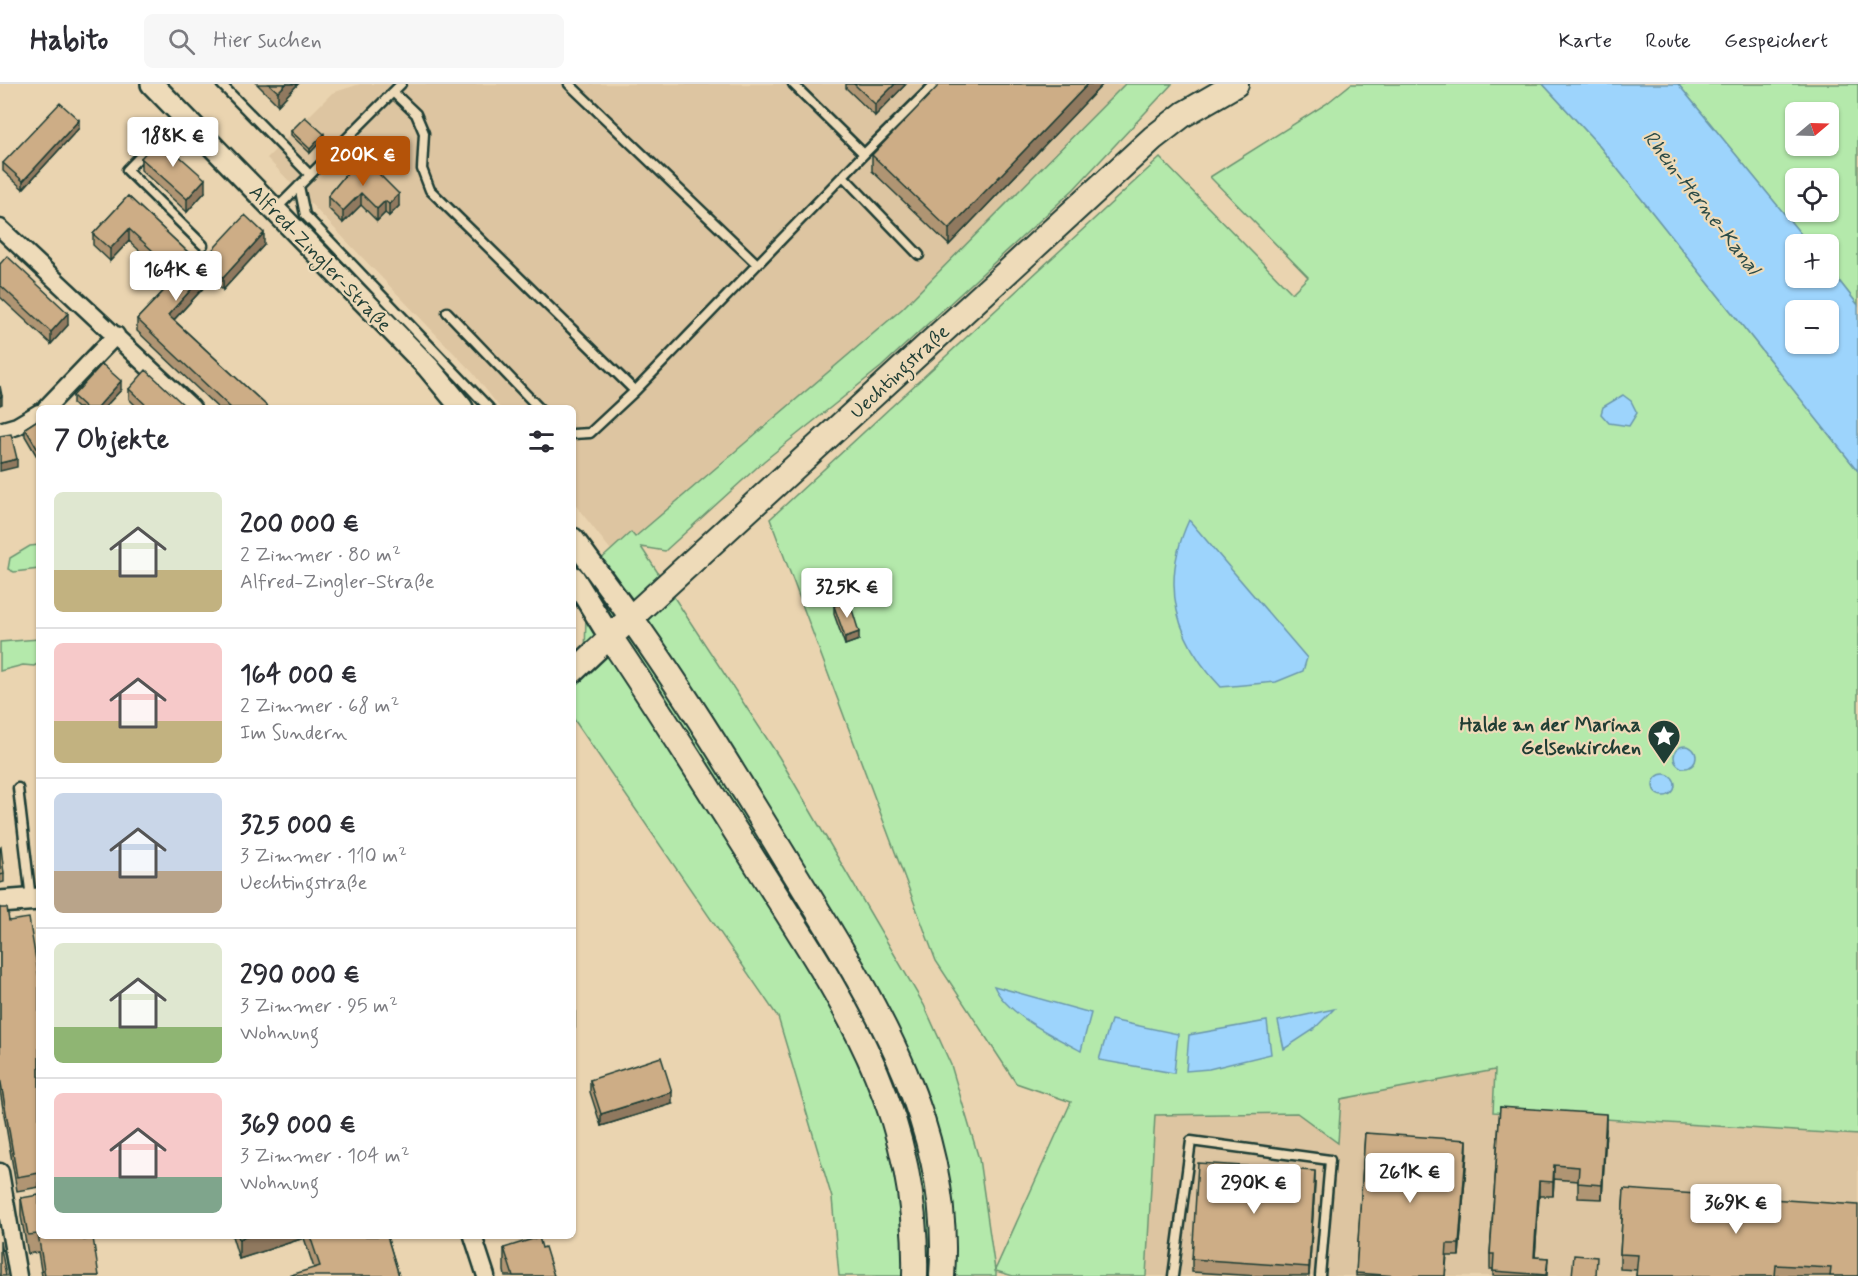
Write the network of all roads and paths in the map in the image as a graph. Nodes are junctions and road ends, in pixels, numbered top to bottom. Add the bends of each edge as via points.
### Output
1 (152, 84) edge
2 (221, 84) edge
3 (401, 84) edge
4 (569, 84) edge
5 (793, 84) edge
6 (935, 84) edge
7 (1236, 84) edge
8 (393, 92) junction
9 (181, 114) junction
10 (864, 154) junction
11 (310, 175) junction
12 (843, 176) junction
13 (299, 186) junction
14 (275, 210) junction
15 (0, 228) edge
16 (203, 245) dead end
17 (919, 255) dead end
18 (757, 264) junction
19 (447, 312) dead end
20 (116, 335) junction
21 (635, 391) junction
22 (49, 405) edge
23 (189, 405) edge
24 (460, 405) edge
25 (486, 405) edge
26 (536, 405) edge
27 (36, 415) edge
28 (0, 431) edge
29 (576, 434) edge
30 (576, 543) edge
31 (576, 582) edge
32 (631, 618) junction
33 (610, 637) junction
34 (576, 669) edge
35 (18, 788) dead end
36 (35, 899) edge
37 (0, 902) edge
38 (0, 1172) edge
39 (475, 1239) edge
40 (18, 1276) edge
41 (486, 1276) edge
42 (915, 1276) edge
43 (942, 1276) edge
44 (1173, 1276) edge
45 (1320, 1276) edge

1 - 9 street, Alfred-Zingler-Straße
2 - 11 lane
3 - 8 lane
4 - 18 lane
5 - 10 lane
6 - 10 lane
7 - 32 main road, Uechtingstraße via 1184,114 1153,138
8 - 11 lane
8 - 21 lane via 416,114 424,133 422,169 430,190
9 - 14 street, Alfred-Zingler-Straße
9 - 16 lane via 127,170
10 - 12 lane
11 - 13 lane
12 - 17 lane
12 - 18 lane
13 - 14 lane
13 - 25 lane via 305,215
14 - 24 street, Alfred-Zingler-Straße via 428,367
15 - 20 street
18 - 21 lane
19 - 26 lane
20 - 22 street
20 - 23 street
21 - 29 lane via 591,433
27 - 28 street
30 - 32 street
31 - 33 street
32 - 33 main road, Uechtingstraße
32 - 43 main road via 759,815 859,980 902,1061 919,1104 936,1168 942,1211
33 - 34 street, Uechtingstraße
33 - 42 main road via 832,986 878,1073 908,1173 914,1214
35 - 36 lane
36 - 37 street
38 - 40 street
39 - 41 street
44 - 45 lane via 1191,1141 1330,1160

